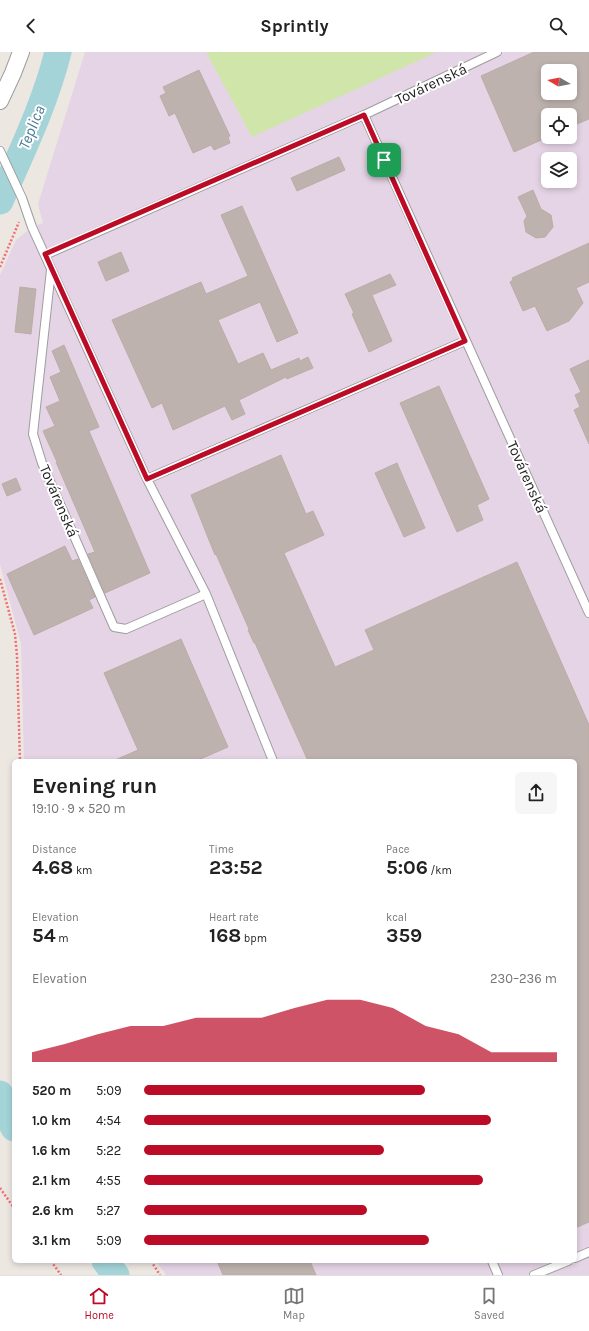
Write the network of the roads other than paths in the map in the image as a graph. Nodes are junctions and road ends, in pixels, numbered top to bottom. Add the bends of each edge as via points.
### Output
1 (21, 52) edge
2 (497, 52) edge
3 (0, 101) edge
4 (364, 115) junction
5 (0, 151) edge
6 (45, 254) junction
7 (51, 270) junction
8 (465, 341) junction
9 (147, 479) junction
10 (206, 594) junction
11 (589, 613) edge
12 (272, 759) edge
13 (589, 1252) edge
14 (577, 1257) edge
15 (493, 1263) edge
16 (563, 1263) edge
17 (498, 1275) edge
18 (534, 1275) edge

1 - 3 street
2 - 4 lane, Továrenská
4 - 6 lane, Továrenská
4 - 8 lane, Továrenská
5 - 6 lane, Továrenská
6 - 7 lane, Továrenská
7 - 9 lane, Továrenská
7 - 10 lane, Továrenská via 33,434 42,463 114,626 126,629
8 - 9 lane
8 - 11 lane, Továrenská
9 - 10 lane, Továrenská
10 - 12 lane, Továrenská
13 - 14 lane
15 - 17 lane
16 - 18 lane

